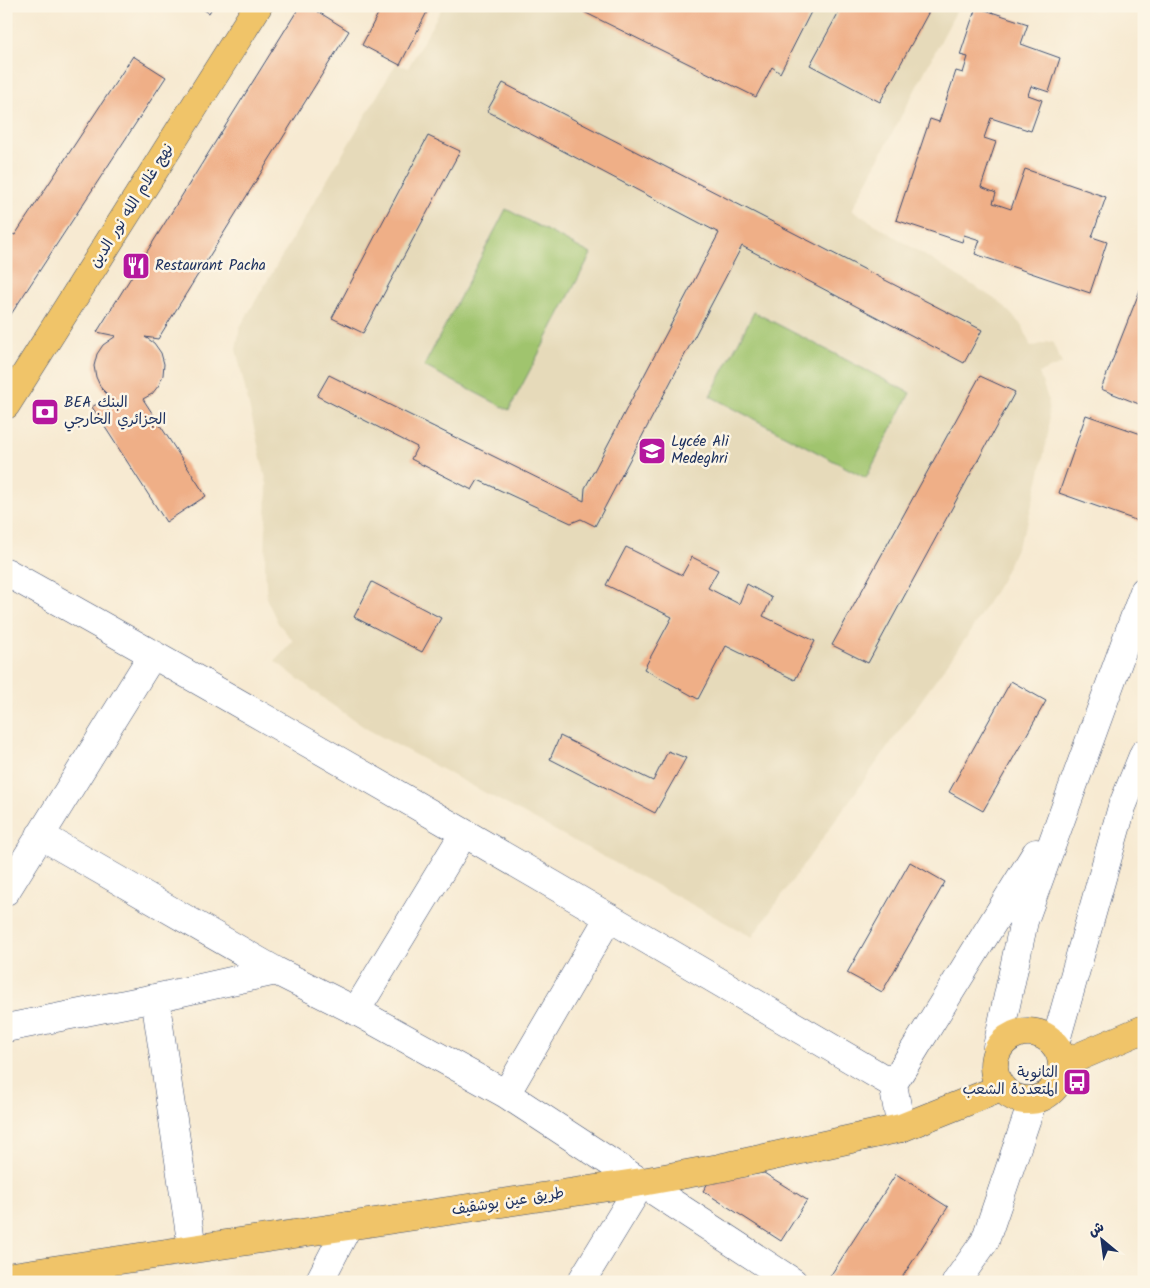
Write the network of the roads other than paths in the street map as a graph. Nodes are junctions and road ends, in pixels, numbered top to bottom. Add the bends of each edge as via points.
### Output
1 (258, 6) edge
2 (6, 406) edge
3 (6, 572) edge
4 (1144, 591) edge
5 (153, 654) junction
6 (1144, 753) edge
7 (1067, 803) junction
8 (464, 833) junction
9 (40, 835) junction
10 (6, 891) edge
11 (610, 917) junction
12 (276, 972) junction
13 (155, 998) junction
14 (356, 1011) junction
15 (6, 1028) edge
16 (1144, 1029) edge
17 (998, 1047) junction
18 (1058, 1054) junction
19 (893, 1084) junction
20 (1001, 1088) junction
21 (506, 1094) junction
22 (1034, 1100) junction
23 (901, 1128) junction
24 (642, 1182) junction
25 (348, 1226) junction
26 (192, 1248) junction
27 (6, 1276) edge
28 (319, 1282) edge
29 (581, 1282) edge
30 (793, 1282) edge
31 (956, 1282) edge

1 - 2 main road, نهج غلام الله نور الدين
3 - 5 street
4 - 7 street
5 - 8 street
5 - 9 street
6 - 18 street via 1122,807
7 - 17 street via 1024,921
7 - 19 street
8 - 11 street
8 - 14 street
9 - 10 street
9 - 12 street
11 - 19 street
11 - 21 street
12 - 13 street
12 - 14 street
13 - 15 street
13 - 26 street
14 - 21 street
16 - 18 main road
17 - 18 main road via 1011,1035 1022,1031 1034,1032 1046,1036
17 - 20 main road via 993,1065
18 - 22 main road via 1060,1078 1054,1088
19 - 23 street
20 - 22 main road via 1021,1100
20 - 23 main road, طريق عين بوشقيف
21 - 24 street
22 - 31 street via 985,1242
23 - 24 main road, طريق عين بوشقيف
24 - 25 main road, طريق عين بوشقيف
24 - 29 street
24 - 30 street
25 - 26 main road, طريق عين بوشقيف
25 - 28 street
26 - 27 main road, طريق عين بوشقيف

